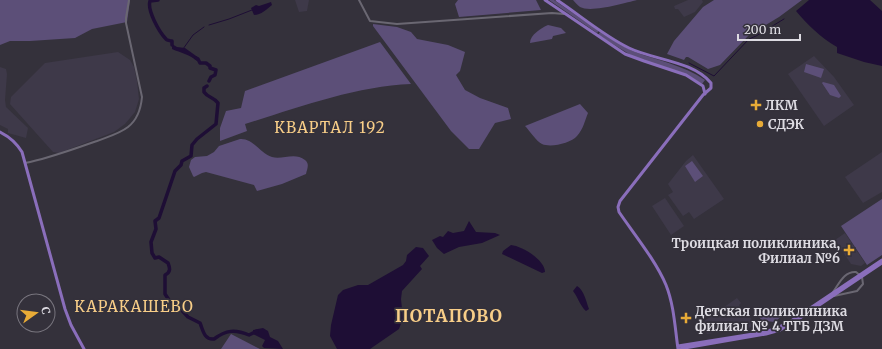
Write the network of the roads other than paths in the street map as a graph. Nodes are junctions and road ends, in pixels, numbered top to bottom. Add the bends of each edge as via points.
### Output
1 (129, 0) edge
2 (359, 0) edge
3 (545, 0) edge
4 (557, 0) edge
5 (553, 5) junction
6 (552, 13) junction
7 (569, 16) junction
8 (705, 94) junction
9 (0, 132) edge
10 (25, 163) junction
11 (882, 260) edge
12 (882, 263) edge
13 (861, 276) junction
14 (832, 295) junction
15 (678, 348) edge
16 (84, 349) edge

1 - 10 street via 126,23 142,97 141,106 133,121 128,127 110,136 64,153
2 - 6 street via 370,21 397,24
3 - 5 main road
4 - 8 main road via 628,48 688,68 707,79 712,85
5 - 6 street via 555,10
5 - 7 main road
6 - 7 street
7 - 8 main road via 625,54 693,79 703,86
8 - 15 main road via 620,201 618,209 666,286
9 - 10 main road via 17,144
10 - 16 main road via 65,310
11 - 13 main road
12 - 13 main road
13 - 14 main road
13 - 14 street via 853,272 846,274
13 - 14 street via 863,284 857,291
14 - 15 main road via 792,321 772,330

